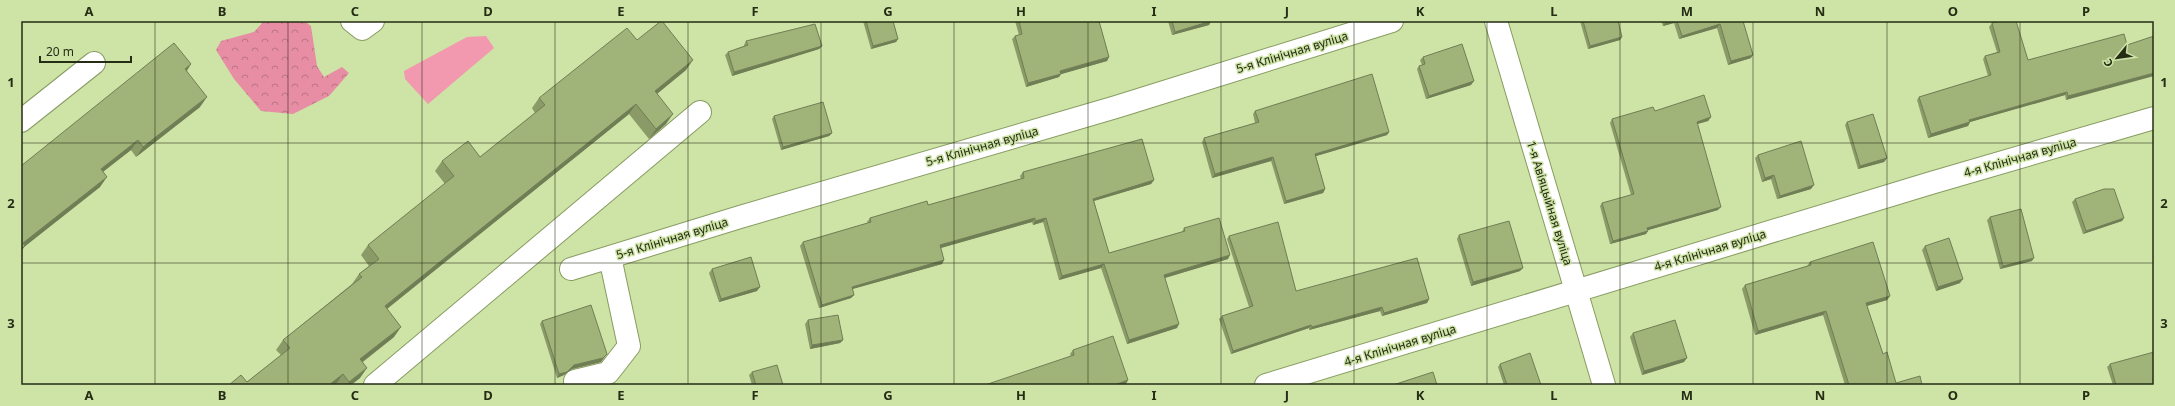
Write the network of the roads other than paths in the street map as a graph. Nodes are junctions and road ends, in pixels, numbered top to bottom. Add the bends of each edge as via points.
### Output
1 (352, 21) edge
2 (373, 21) edge
3 (1392, 21) edge
4 (1496, 21) edge
5 (94, 63) dead end
6 (700, 112) dead end
7 (2154, 118) edge
8 (21, 121) edge
9 (610, 257) junction
10 (571, 269) dead end
11 (1577, 291) junction
12 (575, 381) dead end
13 (376, 385) edge
14 (1266, 385) edge
15 (1604, 385) edge

1 - 2 street via 362,29
3 - 9 street, 5-я Клінічная вуліца via 1116,107
4 - 11 street, 1-я Авіяцыйная вуліца
5 - 8 street
6 - 13 street
7 - 11 street, 4-я Клінічная вуліца
9 - 10 street, 5-я Клінічная вуліца
9 - 12 street via 629,346 608,372
11 - 14 street, 4-я Клінічная вуліца
11 - 15 street, 1-я Авіяцыйная вуліца

